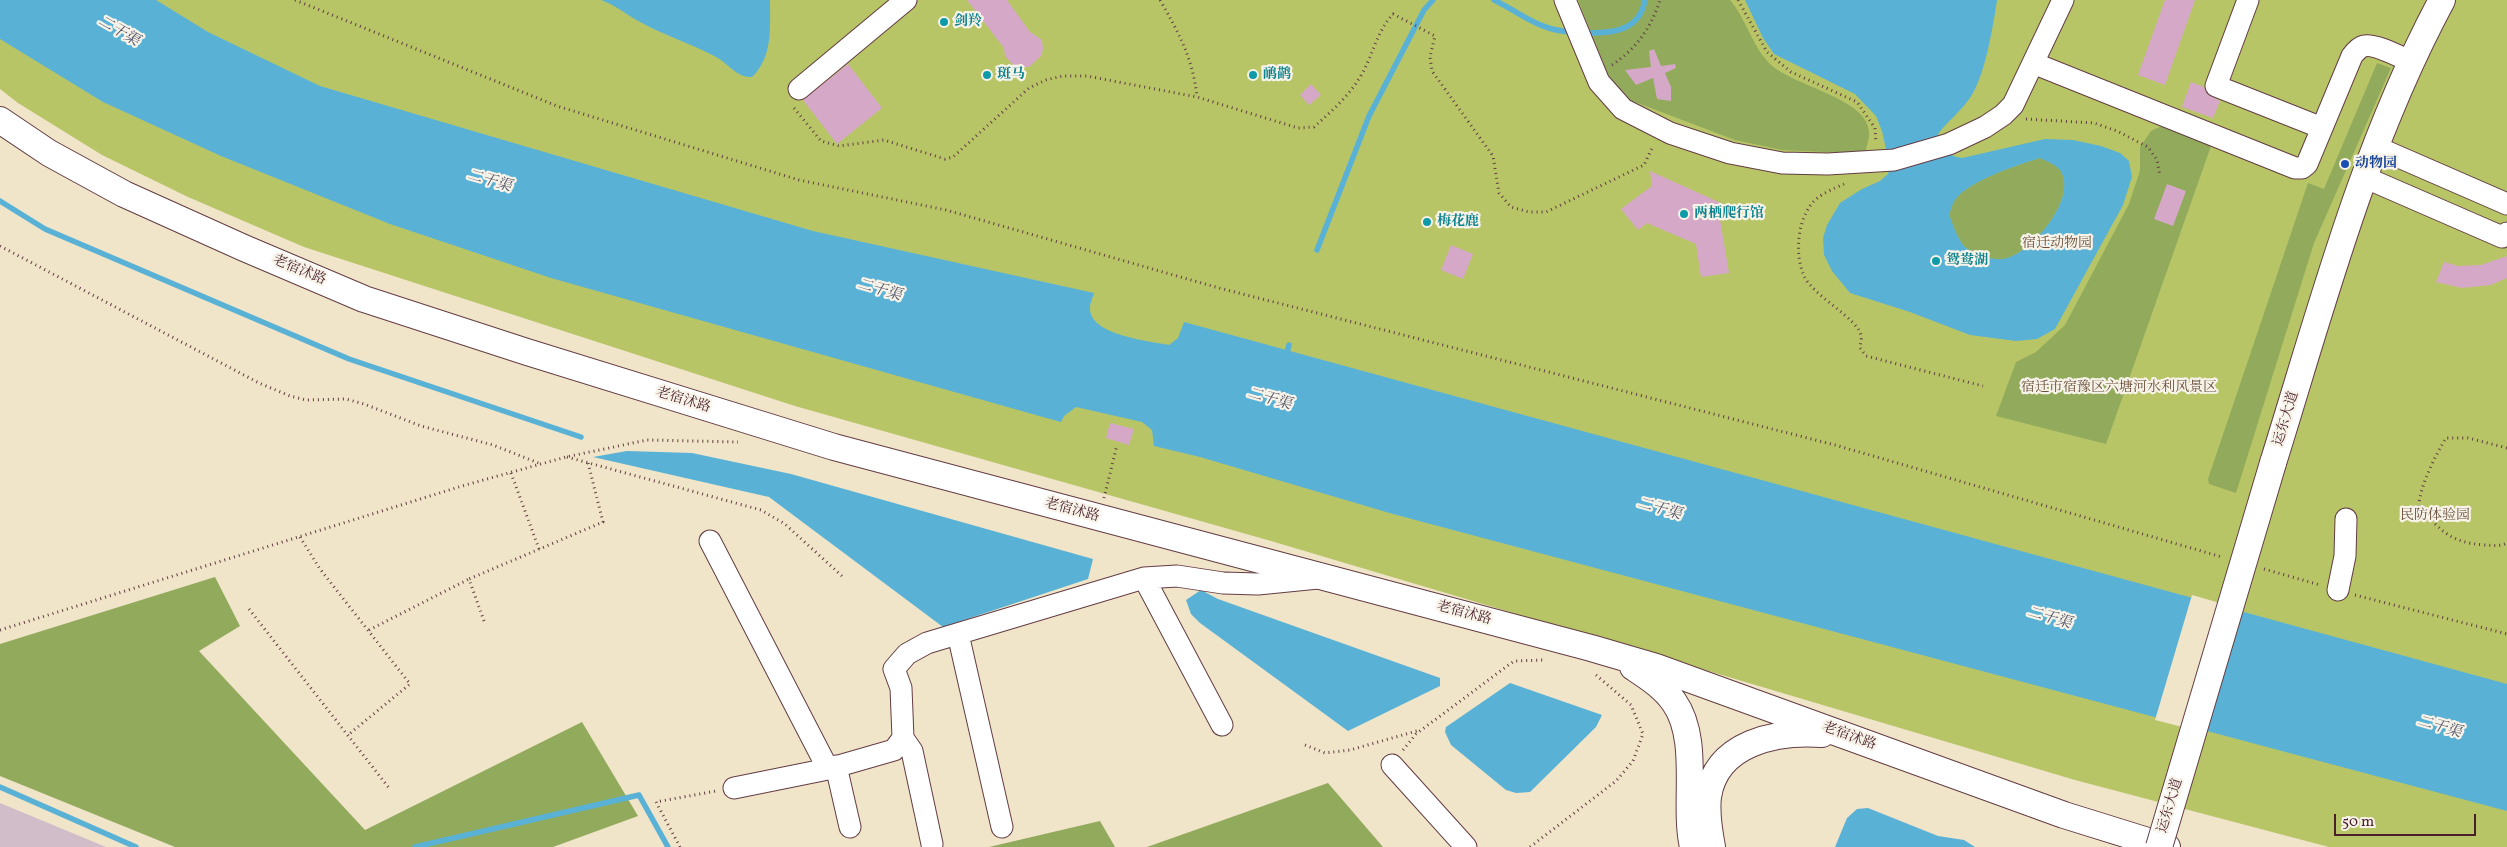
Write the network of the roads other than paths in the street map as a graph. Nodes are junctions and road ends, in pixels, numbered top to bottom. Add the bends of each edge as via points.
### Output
1 (906, 0) edge
2 (1565, 0) edge
3 (2063, 0) edge
4 (2248, 0) edge
5 (2442, 0) edge
6 (2410, 61) junction
7 (2033, 63) junction
8 (799, 89) road end
9 (0, 120) edge
10 (2322, 128) junction
11 (2376, 147) junction
12 (2364, 177) junction
13 (2507, 204) edge
14 (2507, 233) edge
15 (2346, 519) dead end
16 (710, 541) dead end
17 (1144, 578) junction
18 (1325, 578) junction
19 (2338, 590) road end
20 (958, 634) junction
21 (1618, 656) junction
22 (1222, 725) dead end
23 (1846, 736) junction
24 (903, 738) junction
25 (1392, 765) road end
26 (832, 767) junction
27 (734, 788) road end
28 (850, 827) dead end
29 (1002, 827) dead end
30 (932, 844) dead end
31 (1466, 847) edge
32 (1693, 847) edge
33 (1712, 847) edge
34 (2158, 847) edge
35 (2167, 847) edge

1 - 8 street
2 - 7 street via 1599,82 1623,108 1661,128 1730,153 1782,163 1894,160 1949,144 2003,115 2013,105
3 - 7 street
4 - 10 street via 2216,86
5 - 6 main road, 运东大道
6 - 10 street via 2372,46 2359,49 2352,56
6 - 11 main road, 运东大道
7 - 10 street via 2295,168 2307,164
9 - 18 main road, 老宿沭路 via 48,153 124,194 364,299 834,447
11 - 12 main road, 运东大道
11 - 13 street
12 - 14 street via 2502,237
12 - 34 main road, 运东大道, bridge via 2351,209
15 - 19 street via 2345,556
16 - 26 street
17 - 18 street via 1177,576 1223,584 1258,584
17 - 20 street
17 - 22 street
18 - 21 main road, 老宿沭路
20 - 24 street via 927,643 907,654 894,669 902,688
20 - 29 street
21 - 23 main road, 老宿沭路
21 - 32 main road via 1662,688 1680,712 1688,748
23 - 33 main road via 1788,733 1747,745 1729,758 1715,777 1708,797
23 - 35 main road, 老宿沭路 via 2064,815
24 - 26 street via 894,750
24 - 30 street via 912,751
25 - 31 street
26 - 27 street
26 - 28 street

